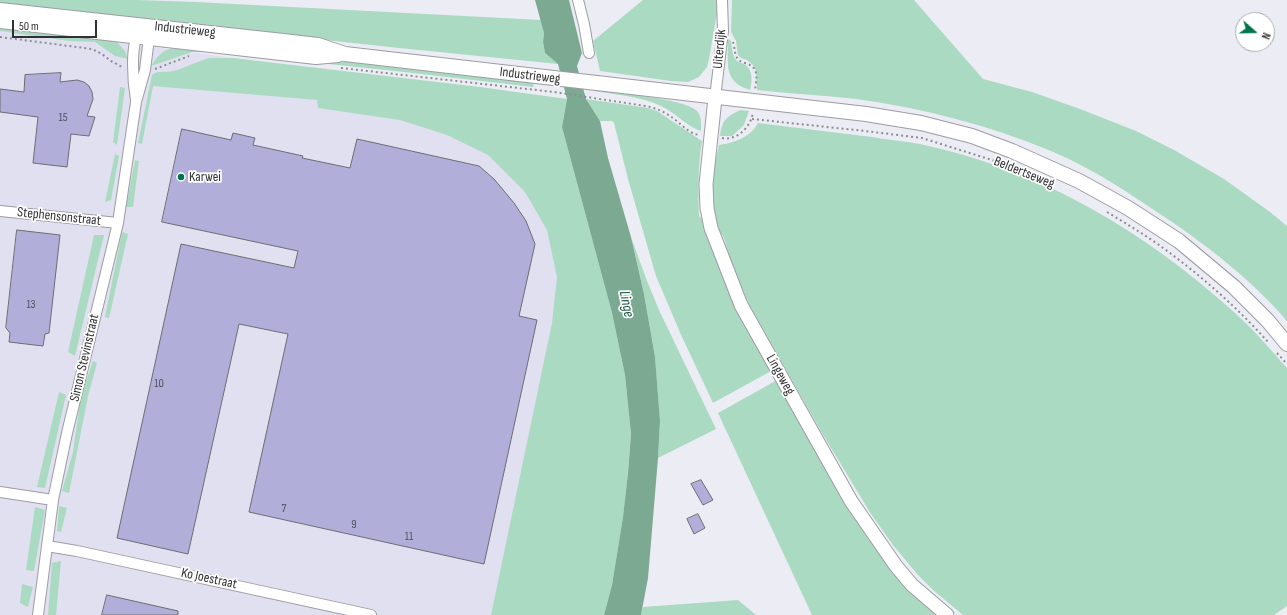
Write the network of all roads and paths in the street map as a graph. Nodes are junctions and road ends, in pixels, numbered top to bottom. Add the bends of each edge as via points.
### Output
1 (578, 0) edge
2 (722, 0) edge
3 (0, 10) edge
4 (0, 22) edge
5 (142, 33) junction
6 (0, 37) edge
7 (731, 38) dead end
8 (92, 49) dead end
9 (589, 53) dead end
10 (555, 86) junction
11 (715, 98) junction
12 (754, 102) junction
13 (752, 119) junction
14 (711, 137) junction
15 (1051, 184) dead end
16 (0, 211) edge
17 (1105, 211) dead end
18 (118, 223) junction
19 (1272, 347) dead end
20 (1282, 349) edge
21 (1287, 364) edge
22 (0, 492) edge
23 (53, 500) junction
24 (47, 546) junction
25 (38, 615) edge
26 (371, 615) edge
27 (947, 615) edge

1 - 9 street
2 - 11 street, Uiterdijk via 722,32
3 - 5 main road, Industrieweg
4 - 5 main road, Industrieweg
5 - 10 main road, Industrieweg via 318,45 345,54
5 - 18 street, Simon Stevinstraat via 133,69 136,102
6 - 8 path
7 - 12 path, Uiterdijk via 739,60 753,66 756,71
10 - 11 main road, Industrieweg via 584,81
10 - 14 path via 591,97 653,108 671,116 696,135
11 - 12 main road, Beldertseweg
11 - 14 street, Lingeweg
12 - 13 path, Uiterdijk
12 - 20 main road, Beldertseweg via 866,114 921,123 972,136 1019,154 1128,208 1179,241 1268,320
13 - 14 path via 731,139
13 - 15 path, Beldertseweg via 922,138 995,160
14 - 27 street, Lingeweg via 706,184 707,208 711,228 741,305 851,501 896,566 912,585
16 - 18 street, Stephensonstraat
17 - 19 path via 1159,245 1194,272 1228,301
18 - 23 street, Simon Stevinstraat
20 - 21 path
22 - 23 street
23 - 24 street, Simon Stevinstraat
24 - 25 street, Simon Stevinstraat
24 - 26 street, Ko Joestraat via 77,550

